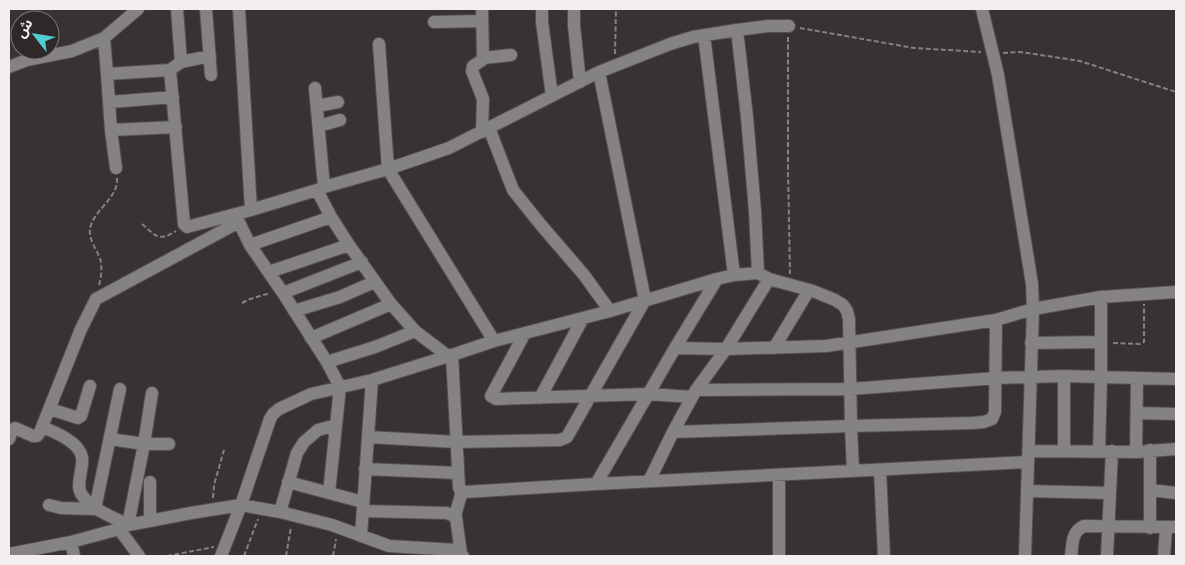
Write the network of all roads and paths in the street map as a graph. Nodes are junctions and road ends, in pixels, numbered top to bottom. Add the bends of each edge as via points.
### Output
1 (138, 9) edge
2 (177, 9) edge
3 (206, 9) edge
4 (238, 9) edge
5 (542, 9) edge
6 (574, 9) edge
7 (616, 9) edge
8 (982, 9) edge
9 (482, 15) edge
10 (434, 22) dead end
11 (788, 26) joint
12 (737, 30) junction
13 (704, 35) junction
14 (104, 38) junction
15 (379, 44) dead end
16 (511, 55) dead end
17 (210, 56) junction
18 (483, 58) junction
19 (181, 62) junction
20 (9, 67) edge
21 (614, 67) junction
22 (170, 70) junction
23 (599, 72) junction
24 (107, 74) junction
25 (211, 75) dead end
26 (580, 82) junction
27 (315, 88) dead end
28 (552, 96) junction
29 (173, 97) junction
30 (110, 102) junction
31 (338, 102) dead end
32 (317, 106) junction
33 (340, 120) dead end
34 (319, 126) junction
35 (176, 127) junction
36 (111, 130) junction
37 (485, 130) junction
38 (116, 168) joint
39 (388, 169) junction
40 (321, 189) junction
41 (251, 210) junction
42 (332, 217) junction
43 (237, 218) junction
44 (142, 224) dead end
45 (186, 226) junction
46 (250, 245) junction
47 (349, 245) junction
48 (362, 262) junction
49 (269, 272) junction
50 (734, 275) junction
51 (763, 276) junction
52 (717, 279) junction
53 (374, 282) junction
54 (790, 284) junction
55 (809, 290) junction
56 (1176, 292) edge
57 (283, 293) junction
58 (1144, 294) junction
59 (1101, 297) junction
60 (96, 299) junction
61 (645, 300) junction
62 (242, 303) dead end
63 (391, 304) junction
64 (1033, 309) junction
65 (294, 311) junction
66 (610, 311) junction
67 (583, 318) junction
68 (996, 320) junction
69 (416, 331) junction
70 (525, 333) junction
71 (311, 338) junction
72 (494, 341) junction
73 (1101, 342) junction
74 (850, 343) junction
75 (1031, 343) junction
76 (675, 348) junction
77 (774, 348) junction
78 (726, 349) junction
79 (450, 356) junction
80 (327, 362) junction
81 (1064, 376) junction
82 (1030, 377) junction
83 (1101, 377) junction
84 (996, 378) junction
85 (1137, 378) junction
86 (1176, 379) edge
87 (372, 380) junction
88 (90, 386) dead end
89 (340, 387) junction
90 (850, 388) junction
91 (120, 389) dead end
92 (152, 393) dead end
93 (648, 394) junction
94 (694, 394) junction
95 (590, 396) junction
96 (540, 398) junction
97 (50, 409) junction
98 (1137, 413) junction
99 (1176, 414) edge
100 (336, 425) junction
101 (851, 426) junction
102 (42, 427) junction
103 (673, 432) junction
104 (368, 437) junction
105 (9, 439) edge
106 (110, 439) junction
107 (456, 442) junction
108 (144, 444) junction
109 (169, 444) dead end
110 (224, 450) dead end
111 (1150, 450) junction
112 (1176, 450) edge
113 (1064, 451) junction
114 (1105, 452) junction
115 (1136, 452) junction
116 (1028, 457) junction
117 (365, 469) junction
118 (880, 470) junction
119 (854, 471) junction
120 (458, 473) junction
121 (779, 475) junction
122 (150, 482) dead end
123 (288, 482) junction
124 (649, 482) junction
125 (596, 484) junction
126 (1150, 490) junction
127 (462, 491) junction
128 (1027, 491) junction
129 (330, 493) junction
130 (1110, 493) junction
131 (1176, 493) edge
132 (241, 505) junction
133 (49, 506) dead end
134 (363, 506) junction
135 (95, 509) junction
136 (262, 509) junction
137 (211, 510) junction
138 (280, 512) junction
139 (293, 515) junction
140 (455, 516) junction
141 (150, 520) junction
142 (1108, 526) junction
143 (123, 527) junction
144 (338, 527) junction
145 (1150, 528) junction
146 (1171, 528) edge
147 (361, 536) junction
148 (71, 542) junction
149 (223, 551) edge
150 (9, 554) edge
151 (462, 555) edge
152 (74, 556) edge
153 (139, 556) edge
154 (167, 556) edge
155 (244, 556) edge
156 (286, 556) edge
157 (333, 556) edge
158 (779, 556) edge
159 (884, 556) edge
160 (1025, 556) edge
161 (1071, 556) edge
162 (1107, 556) edge
163 (1164, 556) edge

1 - 14 street
2 - 19 street
3 - 17 street
4 - 41 street
5 - 28 street
6 - 26 street
7 - 21 path
8 - 64 street via 998,75 1032,284
9 - 10 street
9 - 18 street
11 - 12 street
11 - 54 path
12 - 13 street
12 - 51 street
13 - 21 street via 670,44
13 - 50 street
14 - 20 street via 72,51
14 - 24 street
15 - 39 street
16 - 18 street
17 - 19 street
17 - 25 street
18 - 37 street via 472,71 483,99
19 - 22 street
21 - 23 street
22 - 24 street
22 - 29 street
23 - 26 street
23 - 61 street
24 - 30 street
26 - 28 street
27 - 32 street
28 - 37 street
29 - 30 street
29 - 35 street
30 - 36 street
31 - 32 street
32 - 34 street
33 - 34 street
34 - 40 street
35 - 36 street
35 - 45 street
36 - 38 street
37 - 39 street via 449,148
37 - 66 street via 513,190
38 - 60 path via 117,182 112,194 90,228 101,262 102,274
39 - 40 street
39 - 72 street
40 - 41 street
40 - 42 street
41 - 43 street
42 - 46 street
42 - 47 street
43 - 45 street
43 - 46 street
43 - 60 street
44 - 45 path via 158,237 166,238
46 - 49 street
47 - 48 street
47 - 49 street
48 - 53 street
48 - 57 street
49 - 57 street
50 - 51 street
50 - 52 street
51 - 54 street
51 - 78 street
52 - 61 street
52 - 76 street
53 - 63 street
53 - 65 street
54 - 55 street
55 - 74 street via 843,305 849,319
55 - 77 street
56 - 58 street
57 - 62 path via 262,295
57 - 65 street
58 - 59 street
58 - 73 path via 1144,342
59 - 64 street
59 - 73 street
60 - 97 street
61 - 66 street
61 - 95 street
63 - 69 street
63 - 71 street
64 - 68 street
64 - 75 street
65 - 71 street
66 - 67 street
67 - 70 street
67 - 96 street
68 - 74 street
68 - 84 street
69 - 79 street
69 - 80 street
70 - 72 street
70 - 96 street via 492,396 496,399
71 - 80 street
72 - 79 street
73 - 75 street
73 - 83 street
74 - 77 street
74 - 90 street
75 - 82 street
76 - 78 street
76 - 93 street
77 - 78 street
78 - 94 street
79 - 87 street
79 - 107 street
80 - 89 street
81 - 82 street
81 - 83 street
81 - 113 street
82 - 84 street
82 - 116 street
83 - 85 street
83 - 114 street
84 - 90 street
84 - 101 street via 995,412 992,419 984,422
85 - 86 street
85 - 98 street
87 - 89 street
87 - 104 street
88 - 97 street via 78,418
89 - 100 street
89 - 132 street via 312,394 273,414
90 - 94 street
90 - 101 street
91 - 106 street
92 - 108 street
93 - 94 street
93 - 95 street
93 - 125 street
94 - 103 street
95 - 96 street
95 - 107 street via 567,437 560,440
97 - 102 street
98 - 99 street
98 - 115 street
100 - 123 street via 318,430 304,442
100 - 129 street
101 - 103 street
101 - 119 street
102 - 105 street via 37,436 15,428
102 - 135 street via 66,438 82,455 79,491
103 - 124 street
104 - 107 street
104 - 117 street
106 - 108 street
106 - 135 street
107 - 120 street
108 - 109 street
108 - 143 street
110 - 137 path
111 - 112 street
111 - 115 street
111 - 126 street
113 - 114 street
113 - 116 street
114 - 115 street
114 - 130 street
116 - 118 street
116 - 128 street
117 - 120 street
117 - 134 street
118 - 119 street
118 - 159 street
119 - 121 street
120 - 127 street via 458,487
121 - 124 street
121 - 158 street
122 - 141 street
123 - 129 street
123 - 138 street
124 - 125 street
125 - 127 street
126 - 131 street
126 - 145 street
127 - 140 street
128 - 130 street
128 - 160 street
129 - 134 street
130 - 142 street
132 - 136 street
132 - 137 street
132 - 149 street
133 - 135 street
134 - 140 street
134 - 147 street
135 - 143 street via 106,513
136 - 138 street
136 - 155 path
137 - 141 street
138 - 139 street
139 - 144 street
139 - 156 path
140 - 151 street
141 - 143 street
142 - 145 street
142 - 161 street via 1080,528 1074,537
142 - 162 street
143 - 148 street
143 - 153 street
144 - 147 street
144 - 157 path
145 - 146 street
146 - 163 street
147 - 151 street via 389,546 456,550
148 - 150 street
148 - 152 street
149 - 154 path

